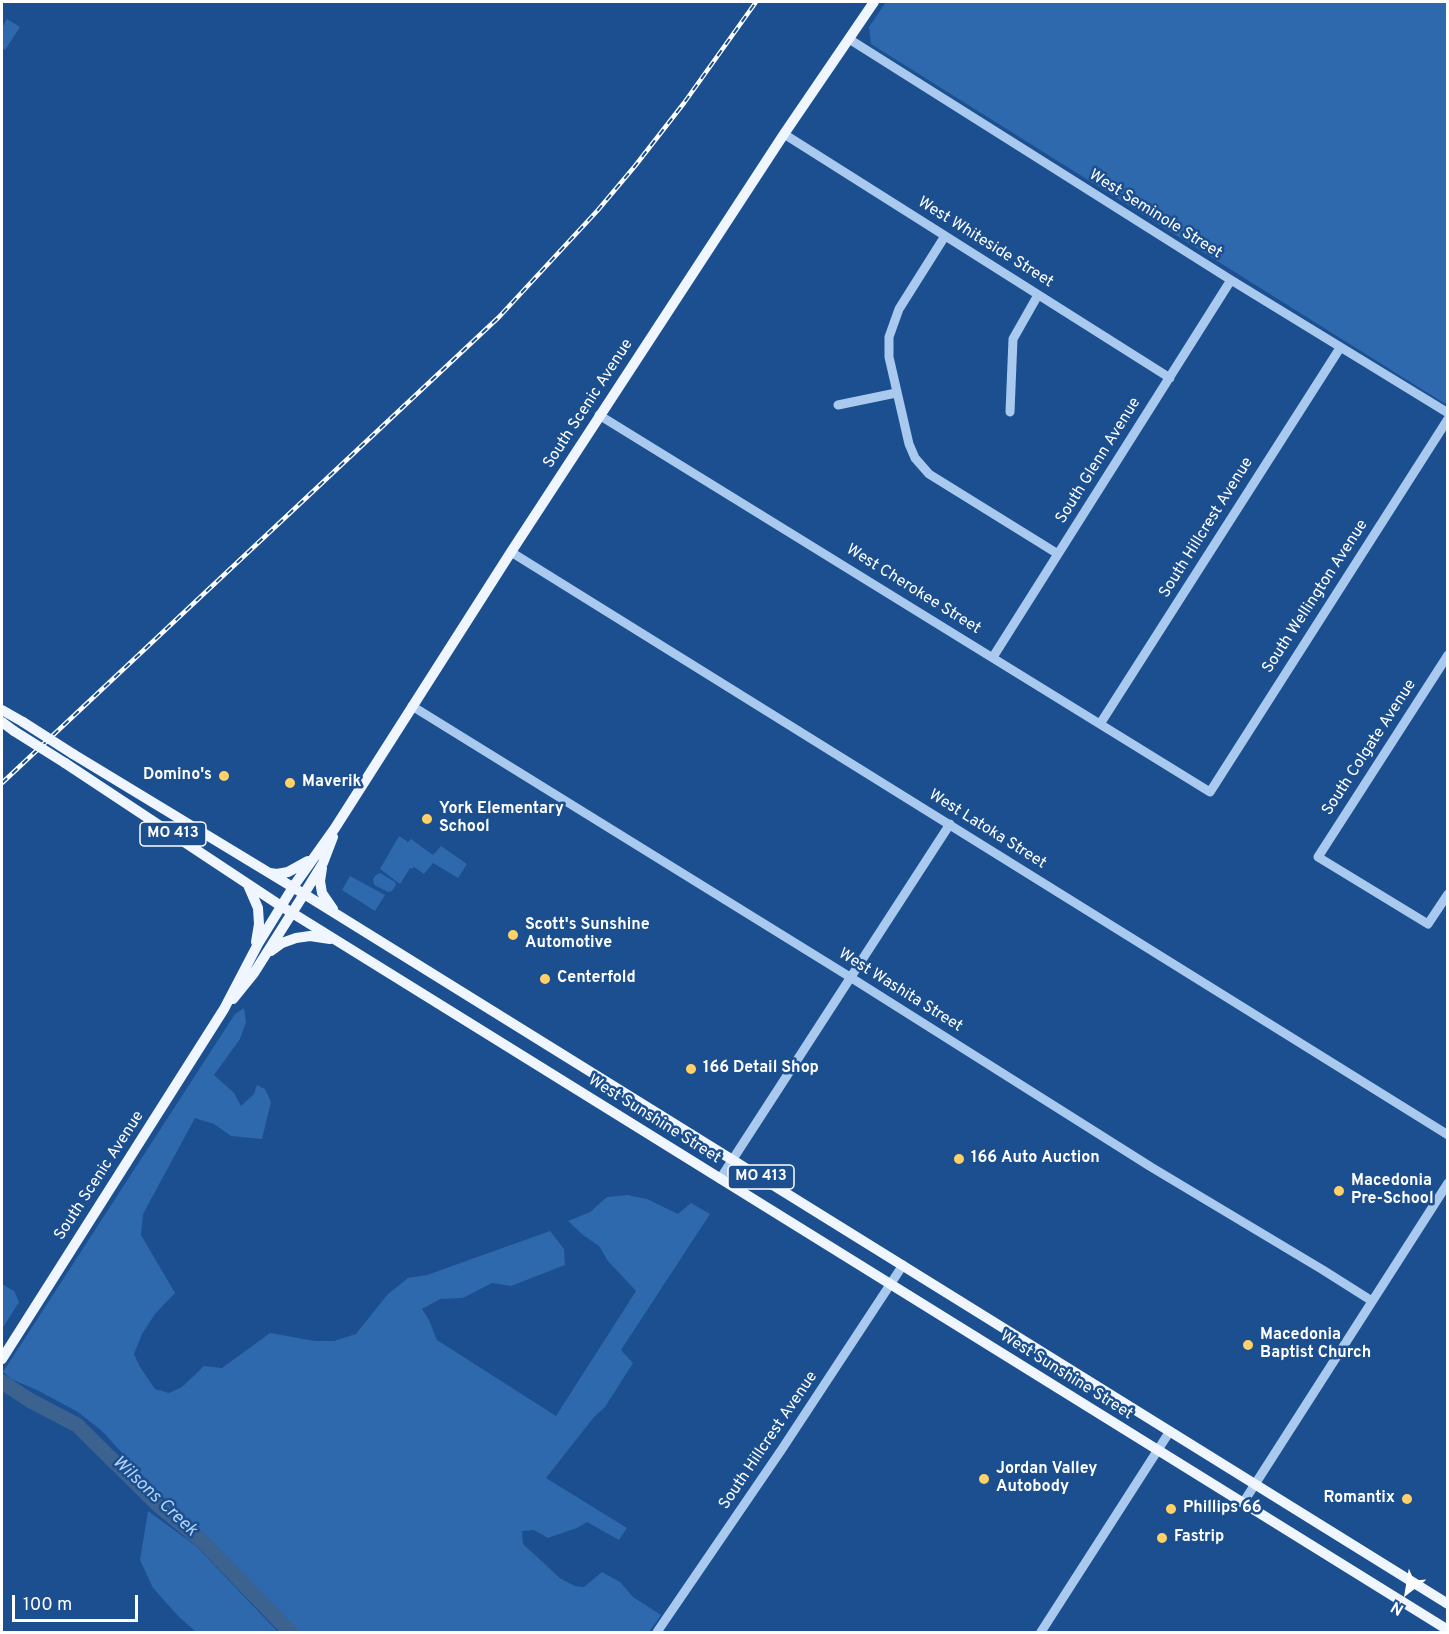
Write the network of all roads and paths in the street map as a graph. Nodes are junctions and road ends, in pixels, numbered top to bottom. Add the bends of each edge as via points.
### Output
1 (874, 2) edge
2 (849, 39) junction
3 (784, 134) junction
4 (945, 236) junction
5 (1231, 280) junction
6 (1038, 295) junction
7 (1340, 348) junction
8 (1170, 378) junction
9 (896, 393) junction
10 (838, 405) dead end
11 (1010, 412) dead end
12 (1448, 413) edge
13 (599, 415) junction
14 (1448, 419) edge
15 (511, 552) junction
16 (1058, 554) junction
17 (1448, 655) edge
18 (993, 657) junction
19 (412, 706) junction
20 (2, 710) edge
21 (2, 722) edge
22 (1100, 724) junction
23 (1210, 792) joint
24 (950, 824) junction
25 (318, 860) junction
26 (265, 870) junction
27 (246, 882) junction
28 (293, 887) junction
29 (304, 894) junction
30 (1448, 894) edge
31 (281, 906) junction
32 (293, 913) junction
33 (340, 915) junction
34 (340, 942) junction
35 (254, 950) junction
36 (264, 957) junction
37 (850, 977) junction
38 (224, 1010) junction
39 (1448, 1135) edge
40 (733, 1160) junction
41 (720, 1179) junction
42 (1448, 1183) edge
43 (903, 1265) junction
44 (891, 1284) junction
45 (1371, 1302) junction
46 (3, 1357) edge
47 (1170, 1431) junction
48 (1157, 1451) junction
49 (1255, 1485) junction
50 (1243, 1503) junction
51 (1448, 1604) edge
52 (1448, 1630) edge
53 (657, 1632) edge
54 (1041, 1632) edge

1 - 2 main road, South Scenic Avenue
2 - 3 main road, South Scenic Avenue
2 - 5 street, West Seminole Street
3 - 4 street, West Whiteside Street
3 - 13 main road, South Scenic Avenue
4 - 6 street, West Whiteside Street
4 - 9 street via 892,322 888,351
5 - 7 street, West Seminole Street
5 - 8 street, South Glenn Avenue
6 - 8 street, West Whiteside Street
6 - 11 street via 1013,339
7 - 12 street, West Seminole Street
7 - 22 street, South Hillcrest Avenue
8 - 16 street, South Glenn Avenue
9 - 10 street
9 - 16 street via 909,444 924,469
13 - 15 main road, South Scenic Avenue
13 - 18 street, West Cherokee Street
14 - 23 street, South Wellington Avenue
15 - 19 main road, South Scenic Avenue
15 - 24 street, West Latoka Street
16 - 18 street, South Glenn Avenue
17 - 30 street, South Colgate Avenue via 1318,857 1428,924
18 - 22 street, West Cherokee Street
19 - 25 main road, South Scenic Avenue
19 - 37 street, West Washita Street
20 - 26 main road, West Sunshine Street / MO 413, bridge
21 - 27 main road, West Sunshine Street / MO 413, bridge
22 - 23 street, West Cherokee Street
24 - 37 street
24 - 39 street, West Latoka Street
25 - 26 main road via 283,874
25 - 28 main road, South Scenic Avenue
25 - 29 main road, South Scenic Avenue
25 - 33 main road via 322,893
26 - 28 main road, West Sunshine Street / MO 413
27 - 31 main road, West Sunshine Street / MO 413
27 - 35 main road via 258,908 259,931
28 - 29 main road, West Sunshine Street / MO 413
28 - 31 main road, South Scenic Avenue
29 - 32 main road, South Scenic Avenue
29 - 33 main road, West Sunshine Street / MO 413
31 - 32 main road, West Sunshine Street / MO 413
31 - 35 main road, South Scenic Avenue
32 - 34 main road, West Sunshine Street / MO 413
32 - 36 main road, South Scenic Avenue
33 - 40 main road, West Sunshine Street / MO 413
34 - 36 main road via 316,936 296,938
34 - 41 main road, West Sunshine Street / MO 413
35 - 38 main road, South Scenic Avenue
36 - 38 main road, South Scenic Avenue
37 - 40 street
37 - 45 street, West Washita Street
38 - 46 main road, South Scenic Avenue
40 - 41 street
40 - 43 main road, West Sunshine Street / MO 413
41 - 44 main road, West Sunshine Street / MO 413
42 - 45 street
43 - 44 street, South Hillcrest Avenue
43 - 47 main road, West Sunshine Street / MO 413
44 - 48 main road, West Sunshine Street / MO 413
44 - 53 street, South Hillcrest Avenue
45 - 49 street
47 - 48 street
47 - 49 main road, West Sunshine Street / MO 413
48 - 50 main road, West Sunshine Street / MO 413
48 - 54 street
49 - 50 street
49 - 51 main road, West Sunshine Street / MO 413
50 - 52 main road, West Sunshine Street / MO 413

